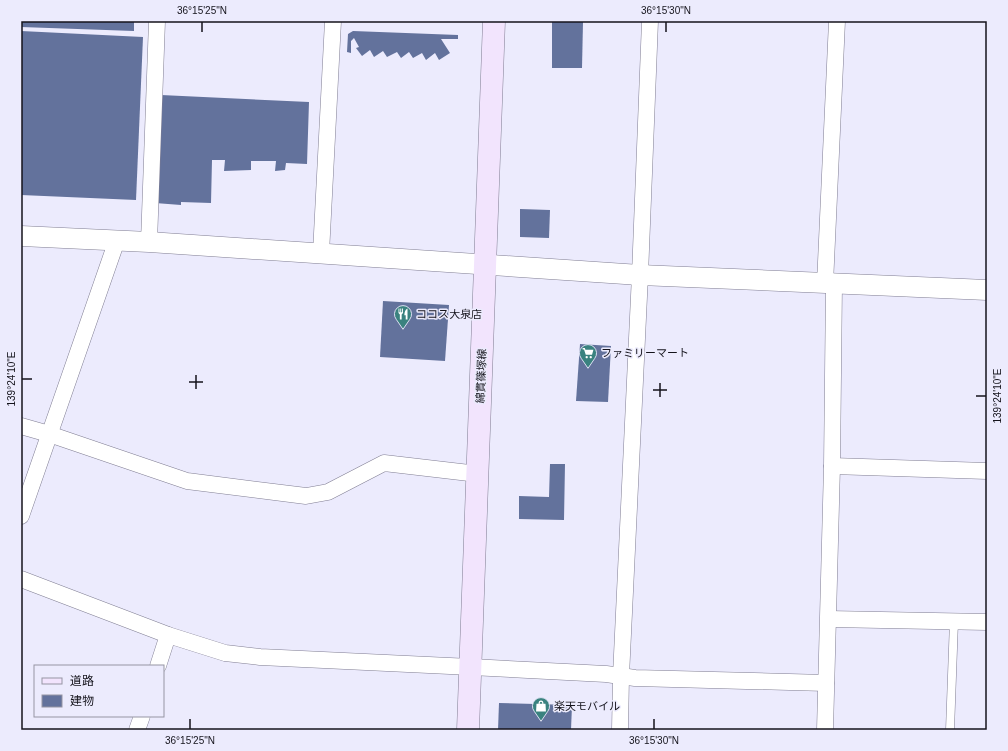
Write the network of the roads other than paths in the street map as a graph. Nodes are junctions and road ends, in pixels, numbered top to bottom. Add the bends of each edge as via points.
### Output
1 (157, 21) edge
2 (333, 21) edge
3 (494, 21) edge
4 (650, 21) edge
5 (837, 21) edge
6 (21, 236) edge
7 (117, 240) junction
8 (149, 242) junction
9 (321, 254) junction
10 (484, 265) junction
11 (640, 275) junction
12 (830, 284) junction
13 (987, 290) edge
14 (21, 426) edge
15 (50, 434) junction
16 (832, 466) junction
17 (987, 471) edge
18 (478, 474) junction
19 (21, 516) edge
20 (21, 579) edge
21 (828, 619) junction
22 (954, 621) junction
23 (987, 622) edge
24 (168, 635) junction
25 (158, 665) edge
26 (471, 667) junction
27 (621, 676) junction
28 (826, 683) junction
29 (142, 717) edge
30 (137, 730) edge
31 (468, 730) edge
32 (620, 730) edge
33 (825, 730) edge
34 (950, 730) edge

1 - 8 street
2 - 9 street
3 - 10 main road, 綿貫篠塚線
4 - 11 street
5 - 12 street
6 - 7 street
7 - 8 street
7 - 15 street
8 - 9 street
9 - 10 street
10 - 11 street
10 - 18 main road, 綿貫篠塚線
11 - 12 street
11 - 27 street
12 - 13 street
12 - 16 street
14 - 15 street
15 - 18 street via 187,481 306,496 328,492 384,463
15 - 19 street
16 - 17 street
16 - 21 street
18 - 26 main road, 綿貫篠塚線
20 - 24 street
21 - 22 street
21 - 28 street
22 - 23 street
22 - 34 lane
24 - 25 street
24 - 26 street via 225,653 260,657
26 - 27 street
26 - 31 main road, 綿貫篠塚線
27 - 28 street
27 - 32 street
28 - 33 street
29 - 30 street

